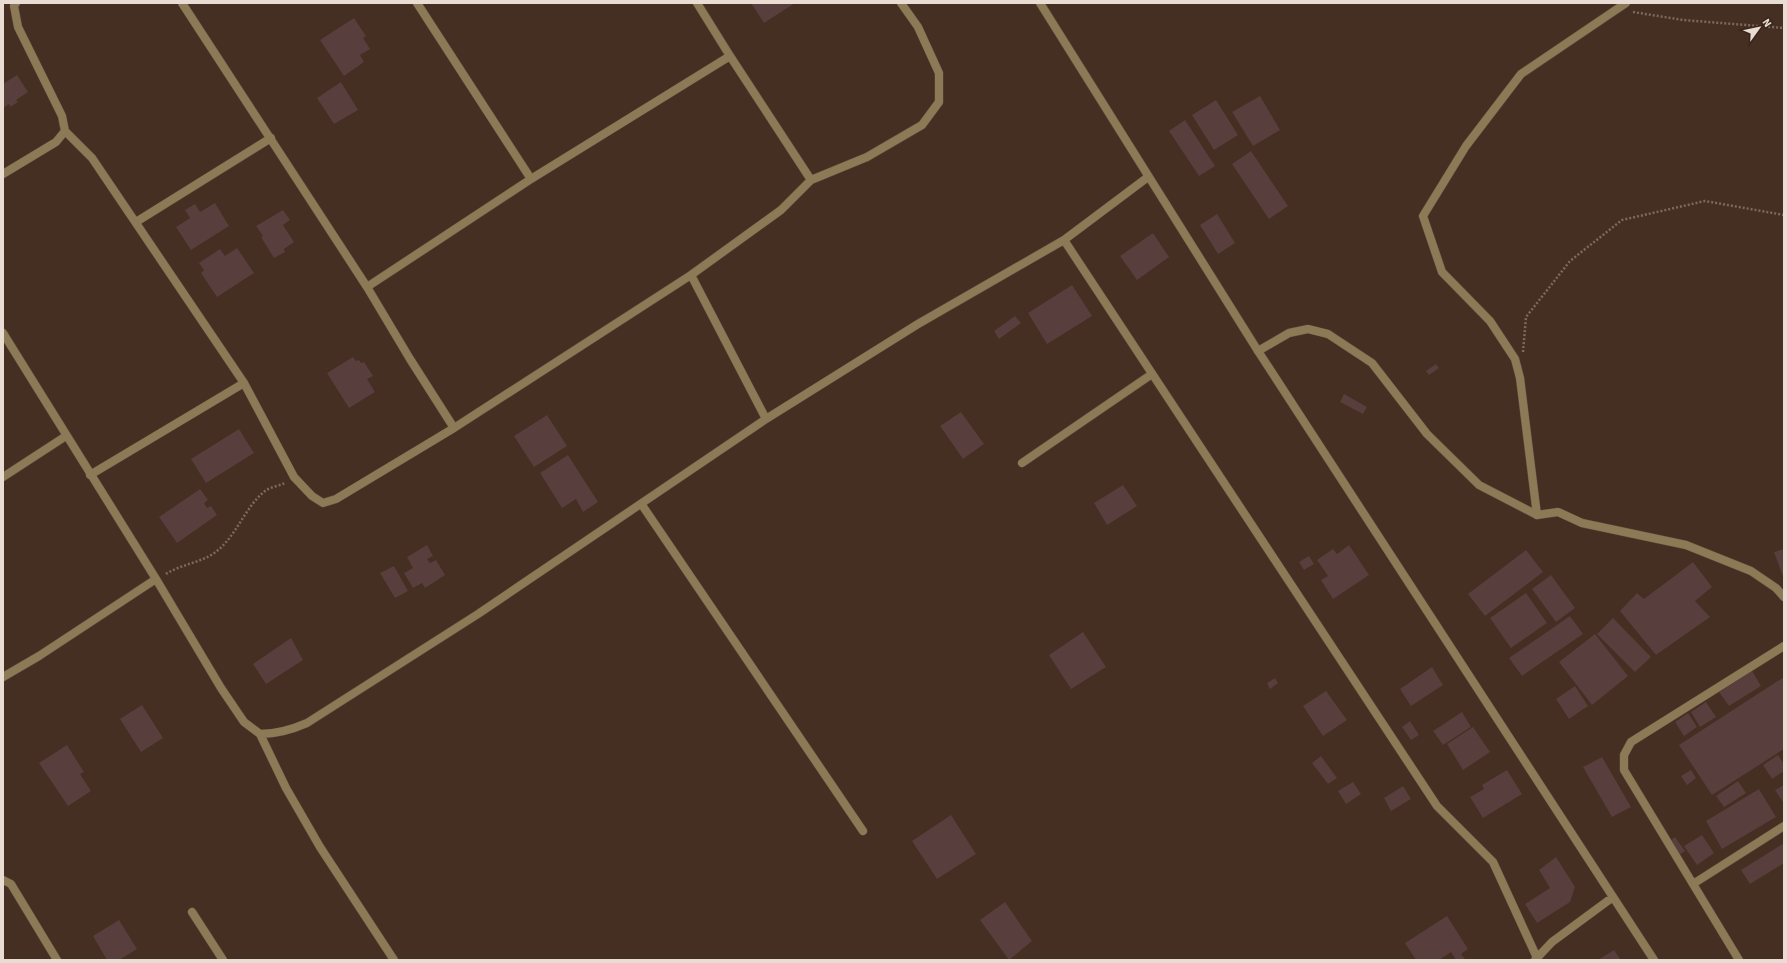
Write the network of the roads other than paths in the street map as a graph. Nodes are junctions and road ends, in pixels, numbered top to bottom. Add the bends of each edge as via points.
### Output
1 (16, 3) edge
2 (182, 3) edge
3 (417, 3) edge
4 (697, 3) edge
5 (901, 3) edge
6 (1040, 3) edge
7 (1626, 3) edge
8 (730, 56) junction
9 (65, 131) junction
10 (270, 138) junction
11 (3, 174) edge
12 (1148, 177) junction
13 (531, 179) junction
14 (811, 180) junction
15 (136, 222) junction
16 (1064, 240) junction
17 (691, 275) junction
18 (367, 287) junction
19 (3, 333) edge
20 (1258, 351) junction
21 (1152, 374) junction
22 (244, 383) junction
23 (766, 419) junction
24 (454, 428) junction
25 (66, 436) junction
26 (1022, 463) dead end
27 (90, 475) junction
28 (3, 477) edge
29 (642, 505) junction
30 (1537, 515) junction
31 (156, 579) junction
32 (1784, 597) edge
33 (1784, 646) edge
34 (3, 678) edge
35 (260, 734) junction
36 (1784, 826) edge
37 (863, 831) dead end
38 (3, 880) edge
39 (1693, 884) junction
40 (1613, 897) junction
41 (192, 912) dead end
42 (57, 960) edge
43 (223, 960) edge
44 (394, 960) edge
45 (1537, 960) edge
46 (1654, 960) edge
47 (1739, 960) edge

1 - 9 street via 14,6 18,27 62,116
2 - 10 street
3 - 13 street
4 - 8 street
5 - 14 street via 918,27 939,72 939,102 922,125 867,157
6 - 12 street
7 - 30 street via 1521,74 1466,146 1423,216 1442,272 1490,321 1515,358 1520,378
8 - 13 street
8 - 14 street
9 - 11 street via 56,142
9 - 15 street via 92,158
10 - 15 street
10 - 18 street
12 - 16 street
12 - 20 street
13 - 18 street
14 - 17 street via 781,210
15 - 22 street
16 - 21 street
16 - 23 street via 918,324
17 - 23 street
17 - 24 street
18 - 24 street
19 - 25 street
20 - 30 street via 1289,333 1308,329 1328,334 1372,363 1427,434 1479,485
20 - 40 street
21 - 26 street
21 - 45 street via 1438,806 1493,862
22 - 24 street via 294,477 312,496 323,503 336,499
22 - 27 street
23 - 29 street
25 - 27 street
25 - 28 street
27 - 31 street
29 - 35 street via 307,723 294,729
29 - 37 street
30 - 32 street via 1558,512 1582,523 1686,545 1751,571 1776,588
31 - 34 street
31 - 35 street via 221,688 244,722
33 - 39 street via 1631,742 1624,755 1624,770
35 - 44 street via 286,788 320,847
36 - 39 street
38 - 42 street via 10,884
39 - 47 street
40 - 45 street via 1552,942
40 - 46 street
41 - 43 street

